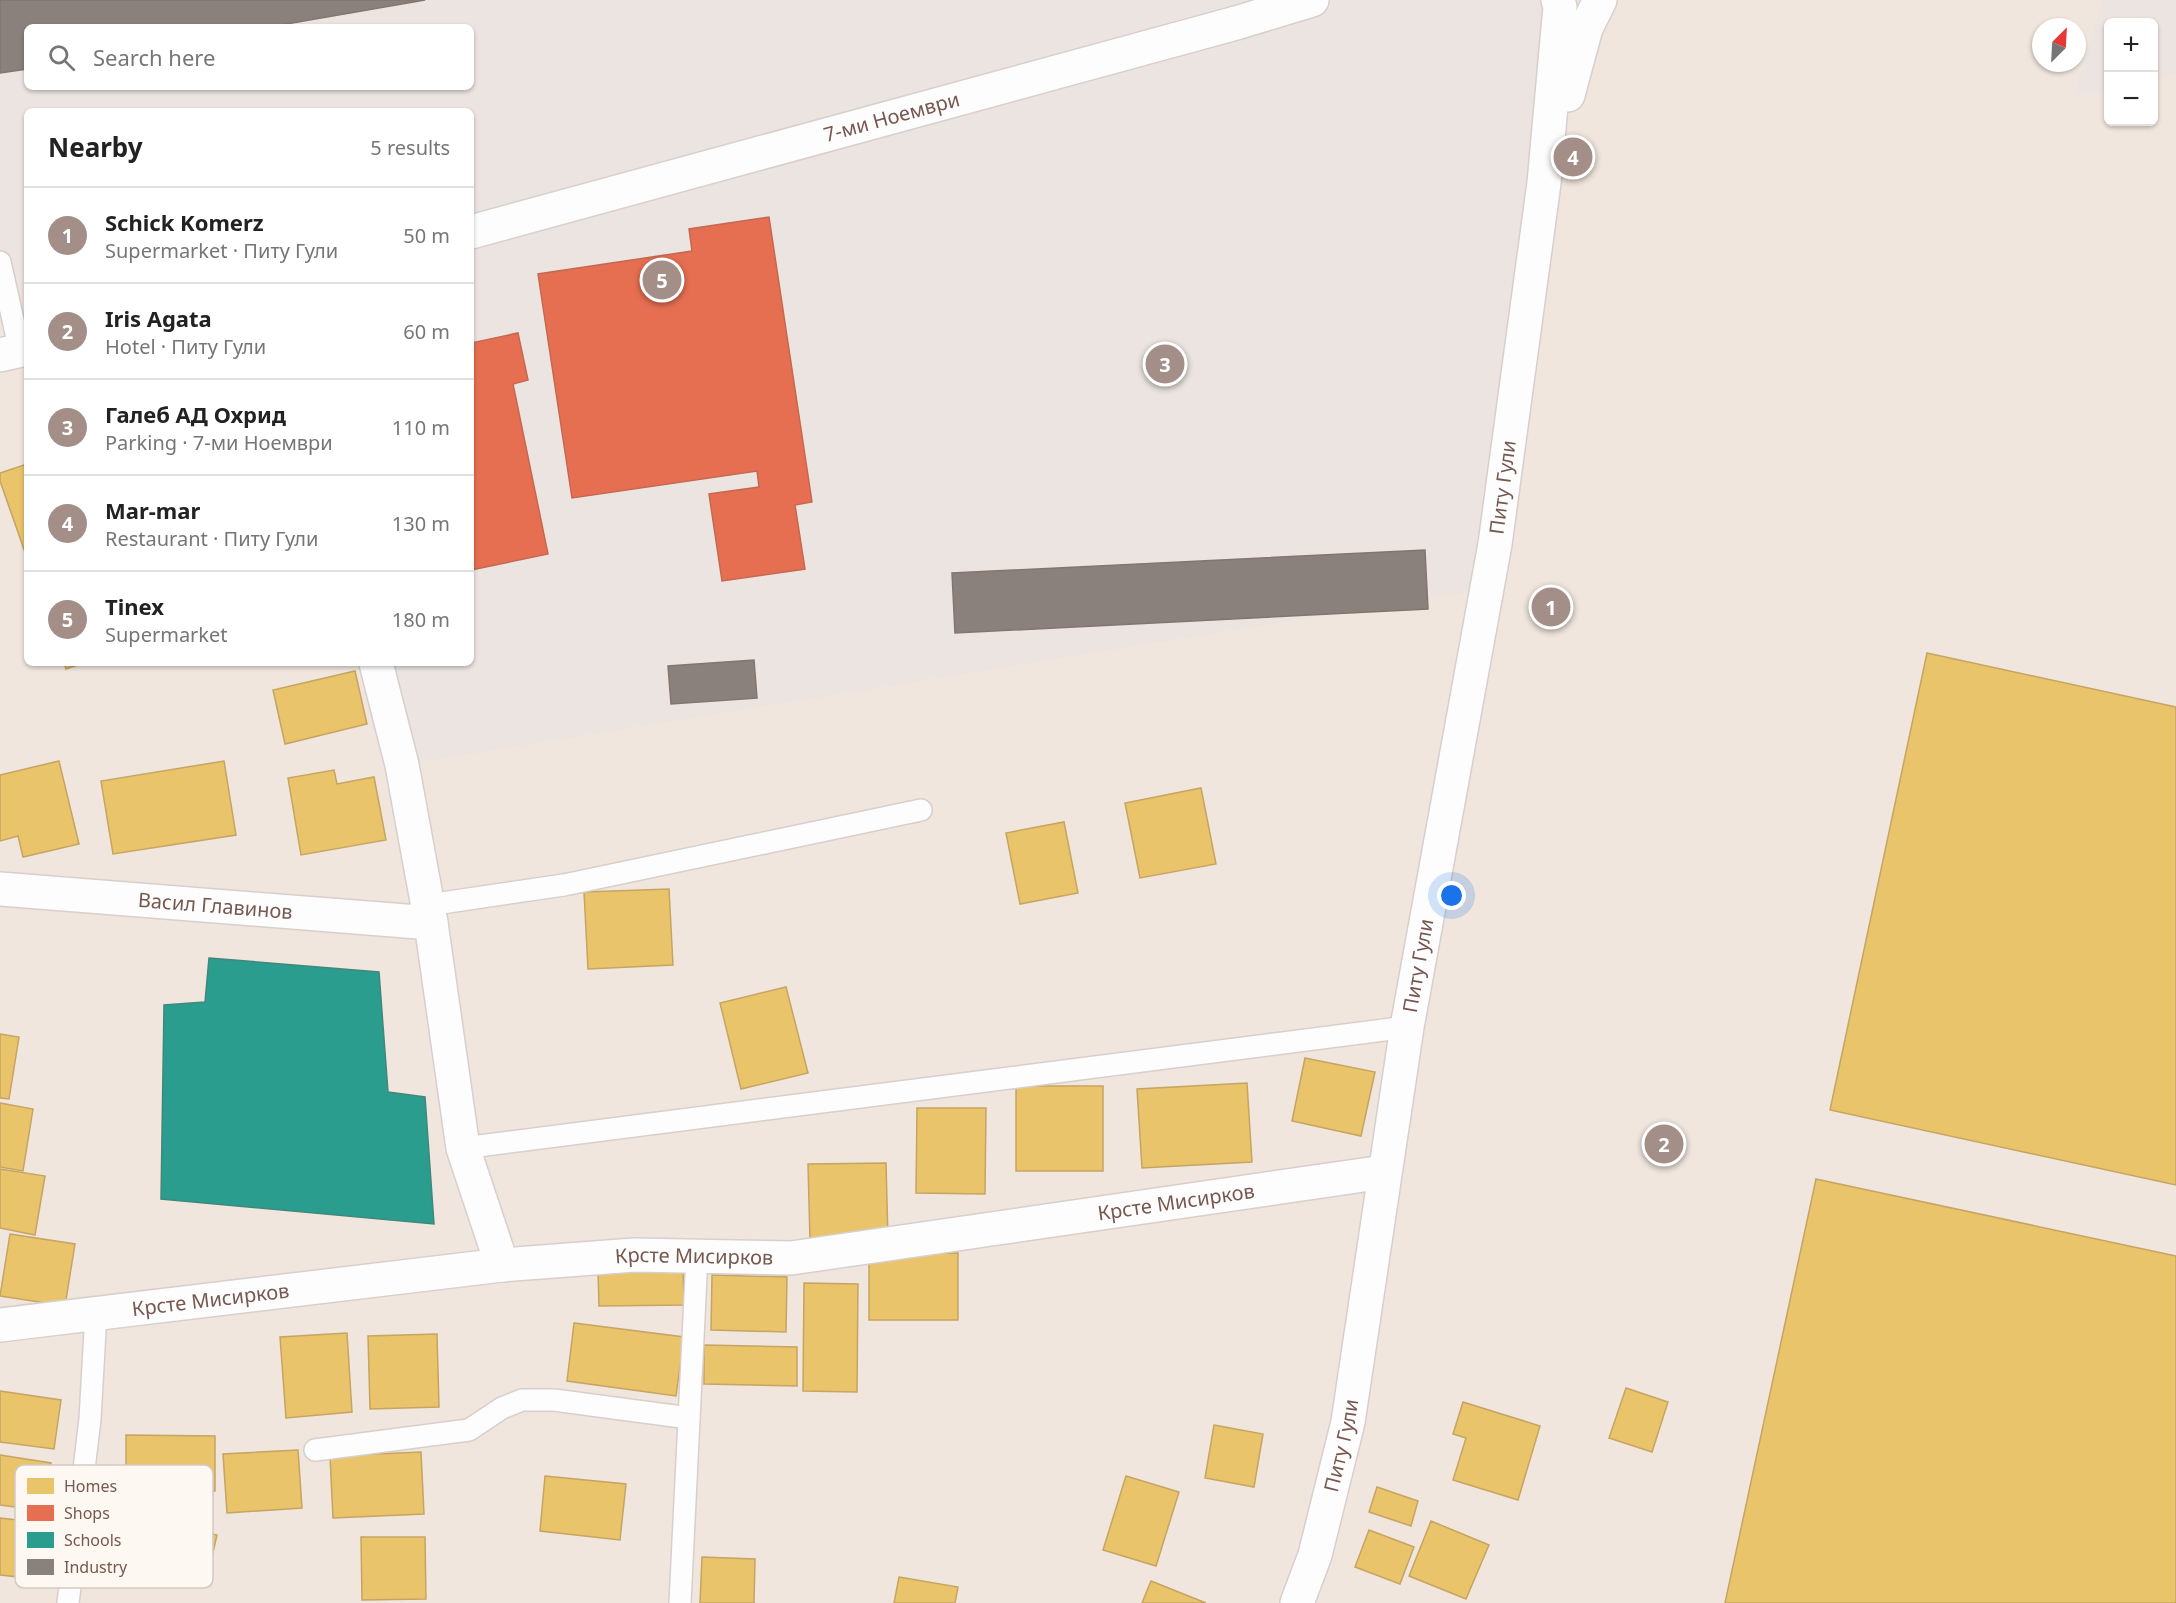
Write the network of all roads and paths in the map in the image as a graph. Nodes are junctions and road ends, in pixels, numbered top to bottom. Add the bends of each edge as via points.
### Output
1 (1312, 0) edge
2 (1558, 0) edge
3 (1600, 0) edge
4 (1544, 183) junction
5 (474, 231) edge
6 (0, 262) edge
7 (16, 352) edge
8 (377, 666) edge
9 (921, 810) dead end
10 (0, 889) edge
11 (430, 914) junction
12 (1407, 1027) junction
13 (463, 1148) junction
14 (1384, 1172) junction
15 (697, 1256) junction
16 (502, 1265) junction
17 (96, 1313) junction
18 (0, 1325) edge
19 (689, 1418) junction
20 (315, 1450) dead end
21 (84, 1465) edge
22 (70, 1588) edge
23 (68, 1603) edge
24 (680, 1603) edge
25 (1297, 1603) edge

1 - 5 street, 7-ми Ноември
2 - 4 street, Питу Гули
3 - 4 street, Питу Гули via 1586,28
4 - 12 street, Питу Гули via 1495,544
6 - 7 lane
8 - 11 street via 402,765
9 - 11 lane
10 - 11 street, Васил Главинов
11 - 13 street
12 - 13 lane
12 - 14 street, Питу Гули
13 - 16 street
14 - 15 street, Крсте Мисирков via 791,1258
14 - 25 street, Питу Гули via 1348,1422 1315,1555
15 - 16 street, Крсте Мисирков via 634,1255
15 - 19 lane
16 - 17 street, Крсте Мисирков
17 - 18 street, Крсте Мисирков
17 - 21 lane
19 - 20 lane via 554,1400 522,1400 469,1430
19 - 24 lane
22 - 23 lane

